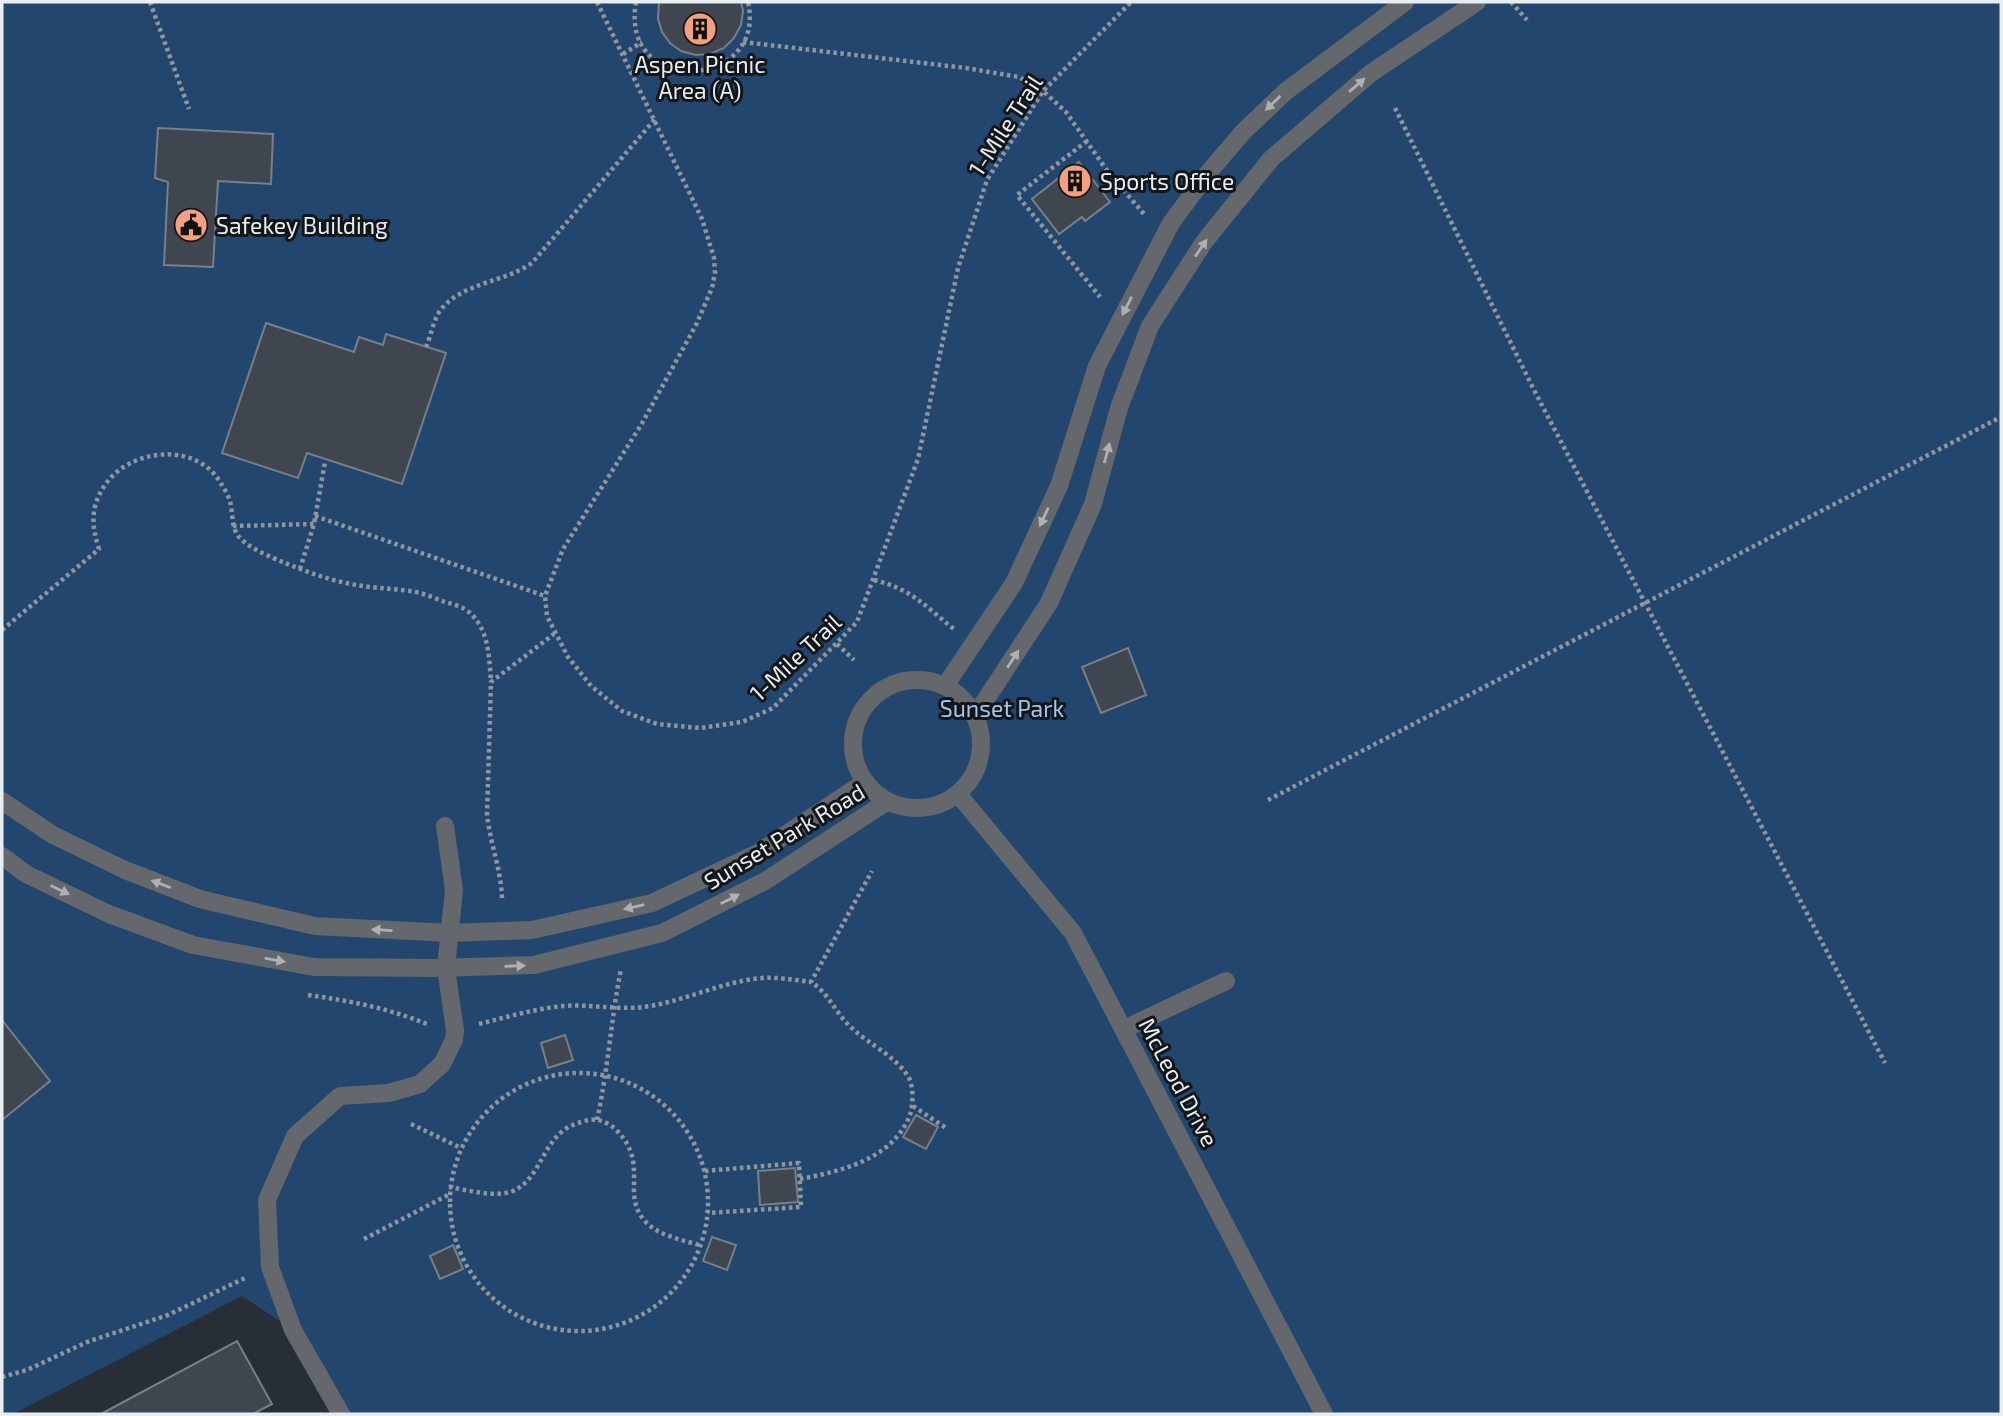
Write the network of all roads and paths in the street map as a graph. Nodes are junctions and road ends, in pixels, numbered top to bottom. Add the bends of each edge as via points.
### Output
1 (150, 2) edge
2 (597, 2) edge
3 (636, 2) edge
4 (748, 2) edge
5 (1131, 2) edge
6 (1405, 2) edge
7 (1477, 2) edge
8 (1511, 2) edge
9 (1527, 20) dead end
10 (743, 41) junction
11 (642, 42) junction
12 (623, 54) junction
13 (1044, 91) junction
14 (1395, 108) dead end
15 (189, 109) dead end
16 (655, 119) junction
17 (1087, 142) junction
18 (1144, 214) dead end
19 (1100, 297) dead end
20 (426, 348) dead end
21 (2001, 417) edge
22 (325, 462) dead end
23 (315, 516) junction
24 (314, 524) junction
25 (233, 526) junction
26 (300, 569) junction
27 (874, 580) junction
28 (545, 596) junction
29 (1645, 601) junction
30 (943, 620) dead end
31 (2, 630) edge
32 (554, 634) junction
33 (837, 644) junction
34 (854, 660) dead end
35 (491, 682) junction
36 (945, 686) junction
37 (975, 716) junction
38 (865, 782) junction
39 (958, 793) junction
40 (1268, 800) dead end
41 (2, 801) edge
42 (888, 801) junction
43 (446, 826) dead end
44 (2, 856) edge
45 (872, 871) dead end
46 (502, 898) dead end
47 (450, 933) junction
48 (446, 968) junction
49 (621, 968) dead end
50 (1226, 981) dead end
51 (811, 982) junction
52 (613, 1008) junction
53 (479, 1024) dead end
54 (1124, 1029) junction
55 (1885, 1063) dead end
56 (607, 1076) junction
57 (913, 1106) junction
58 (597, 1120) junction
59 (411, 1124) dead end
60 (946, 1128) dead end
61 (461, 1148) junction
62 (705, 1171) junction
63 (800, 1179) junction
64 (449, 1187) junction
65 (450, 1194) junction
66 (708, 1213) junction
67 (364, 1238) dead end
68 (702, 1246) junction
69 (270, 1267) junction
70 (2, 1377) edge
71 (341, 1414) edge
72 (1324, 1414) edge

1 - 15 path
2 - 12 path
3 - 11 path via 634,15
4 - 10 path via 750,24
5 - 13 path, 1-Mile Trail
6 -> 36 street via 1285,92 1226,152 1171,223 1097,366 1059,486 1014,583
37 -> 7 street via 1049,603 1093,503 1119,408 1150,326 1204,242 1271,159 1371,73
8 - 9 path
10 - 11 path via 732,57 716,68 697,72 660,64
10 - 13 path via 1019,77
11 - 12 path
12 - 16 path
13 - 17 path
13 - 27 path, 1-Mile Trail via 987,180 958,268 918,459
14 - 29 path via 1533,388
16 - 20 path via 532,263 458,294 441,308
16 - 28 path via 702,219 714,258 712,288 641,425 563,549
17 - 18 path
17 - 19 path via 1017,195
21 - 29 path
22 - 23 path
23 - 24 path
23 - 28 path
24 - 25 path
24 - 26 path
25 - 26 path via 251,546
25 - 31 path via 229,499 219,479 202,464 165,454 130,463 110,478 98,496 92,520 99,549
26 - 35 path via 347,583 413,591 464,608 486,640
27 - 30 path via 894,584
27 - 33 path, 1-Mile Trail via 857,622
28 - 32 path, 1-Mile Trail
29 - 40 path
29 - 55 path
32 - 33 path, 1-Mile Trail via 591,686 622,711 657,724 700,728 742,722 773,708
32 - 35 path
33 - 34 path
35 - 46 path via 487,814
36 - 37 street via 963,699
36 - 38 street, Sunset Park Road via 903,681 867,704 853,743
37 - 39 street via 981,736 980,757 972,777
38 - 42 street, Sunset Park Road
38 -> 47 street, Sunset Park Road via 758,853 652,903 532,930
39 - 42 street, Sunset Park Road via 919,809
39 - 54 street, McLeod Drive via 1073,933
47 -> 41 street, Sunset Park Road via 315,926 200,898 125,870 53,835
48 -> 42 street, Sunset Park Road via 534,965 662,933 765,881
43 - 47 street via 454,890
44 -> 48 street, Sunset Park Road via 26,874 109,914 193,945 314,967
45 - 51 path
47 - 48 street
48 - 69 street via 456,1030 442,1064 420,1084 389,1093 340,1096 295,1136 267,1200
49 - 52 path
50 - 54 street
51 - 52 path via 762,978 646,1007
51 - 57 path via 822,989 853,1030 904,1071
52 - 53 path via 564,1006
52 - 56 path
54 - 72 street, McLeod Drive
56 - 58 path
56 - 61 path via 567,1073 524,1085 488,1110
56 - 62 path via 651,1094 682,1122 703,1158
57 - 60 path
57 - 63 path via 902,1131 883,1150 858,1164
58 - 64 path via 563,1130 531,1176 514,1190 488,1193
58 - 68 path via 621,1135 634,1156 633,1192 644,1220 659,1231
59 - 61 path
61 - 64 path
62 - 63 path via 799,1164
62 - 66 path
63 - 66 path via 801,1207
64 - 65 path
65 - 67 path
65 - 68 path via 452,1230 468,1270 496,1304 535,1324 576,1331 617,1324 653,1307 684,1279
66 - 68 path
69 - 70 path via 168,1315
69 - 71 street via 293,1330

